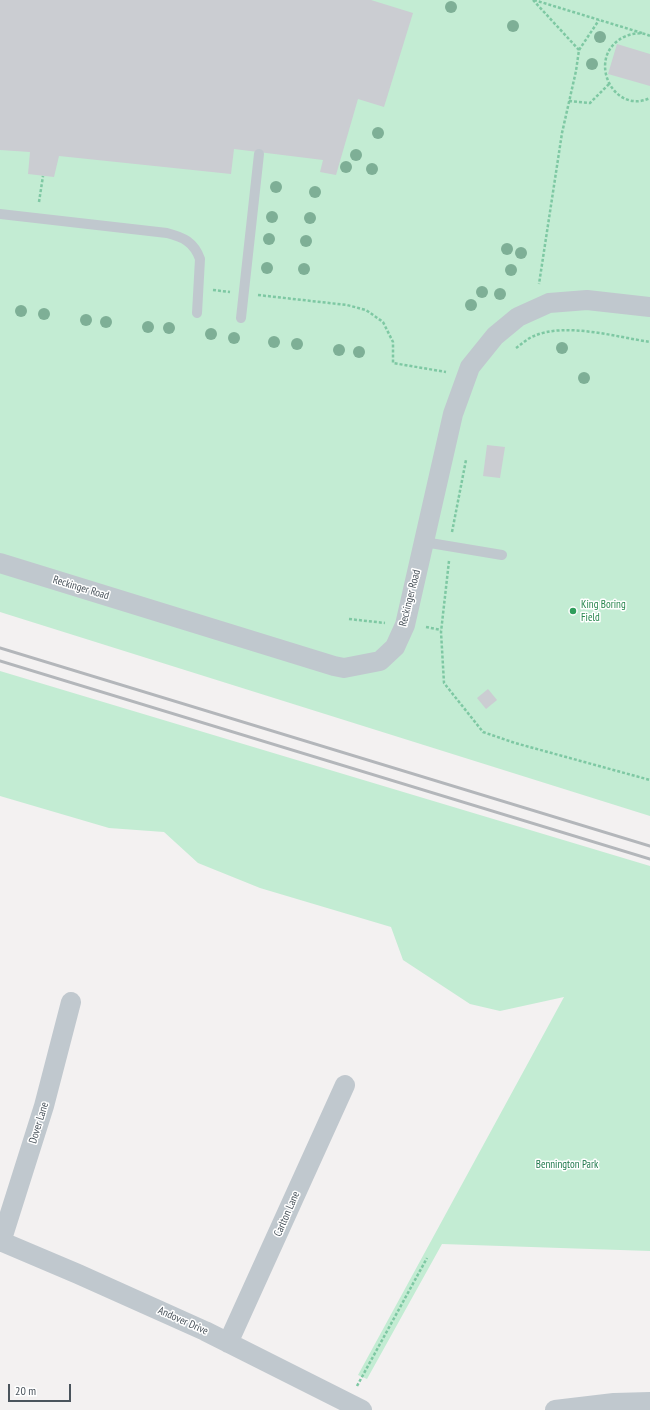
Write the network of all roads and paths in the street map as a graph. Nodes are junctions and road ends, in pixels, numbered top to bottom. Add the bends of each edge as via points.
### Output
1 (533, 0) edge
2 (599, 20) junction
3 (646, 34) junction
4 (650, 36) edge
5 (579, 50) junction
6 (609, 84) junction
7 (650, 98) edge
8 (569, 101) junction
9 (259, 154) dead end
10 (44, 176) dead end
11 (39, 202) dead end
12 (0, 214) edge
13 (542, 307) junction
14 (650, 307) edge
15 (197, 313) dead end
16 (241, 318) dead end
17 (424, 542) junction
18 (502, 555) dead end
19 (0, 563) edge
20 (349, 619) dead end
21 (389, 623) dead end
22 (420, 627) dead end
23 (441, 630) dead end
24 (71, 1002) dead end
25 (345, 1085) dead end
26 (0, 1242) edge
27 (427, 1258) dead end
28 (228, 1343) junction
29 (355, 1390) dead end
30 (650, 1402) edge
31 (362, 1410) edge
32 (555, 1410) edge

1 - 2 path
1 - 5 path
2 - 3 path
2 - 5 path
3 - 4 path
3 - 6 path via 634,33 624,37 608,52 604,63
5 - 8 path
6 - 7 path via 616,93 625,98 636,101
6 - 8 path via 590,103
8 - 13 path via 539,285
9 - 16 lane
10 - 11 path
12 - 15 lane via 167,232 186,239 197,250 200,259
13 - 14 street, Reckinger Road via 549,303 587,300
13 - 17 street, Reckinger Road via 518,317 495,336 470,367 453,414
17 - 18 lane
17 - 19 street, Reckinger Road via 405,625 395,647 380,661 344,668
20 - 21 path
22 - 23 path
24 - 26 street, Dover Lane via 44,1106
25 - 28 street, Carlton Lane
26 - 28 street, Andover Drive via 85,1277
27 - 29 path
28 - 31 street, Andover Drive
30 - 32 street via 614,1403

